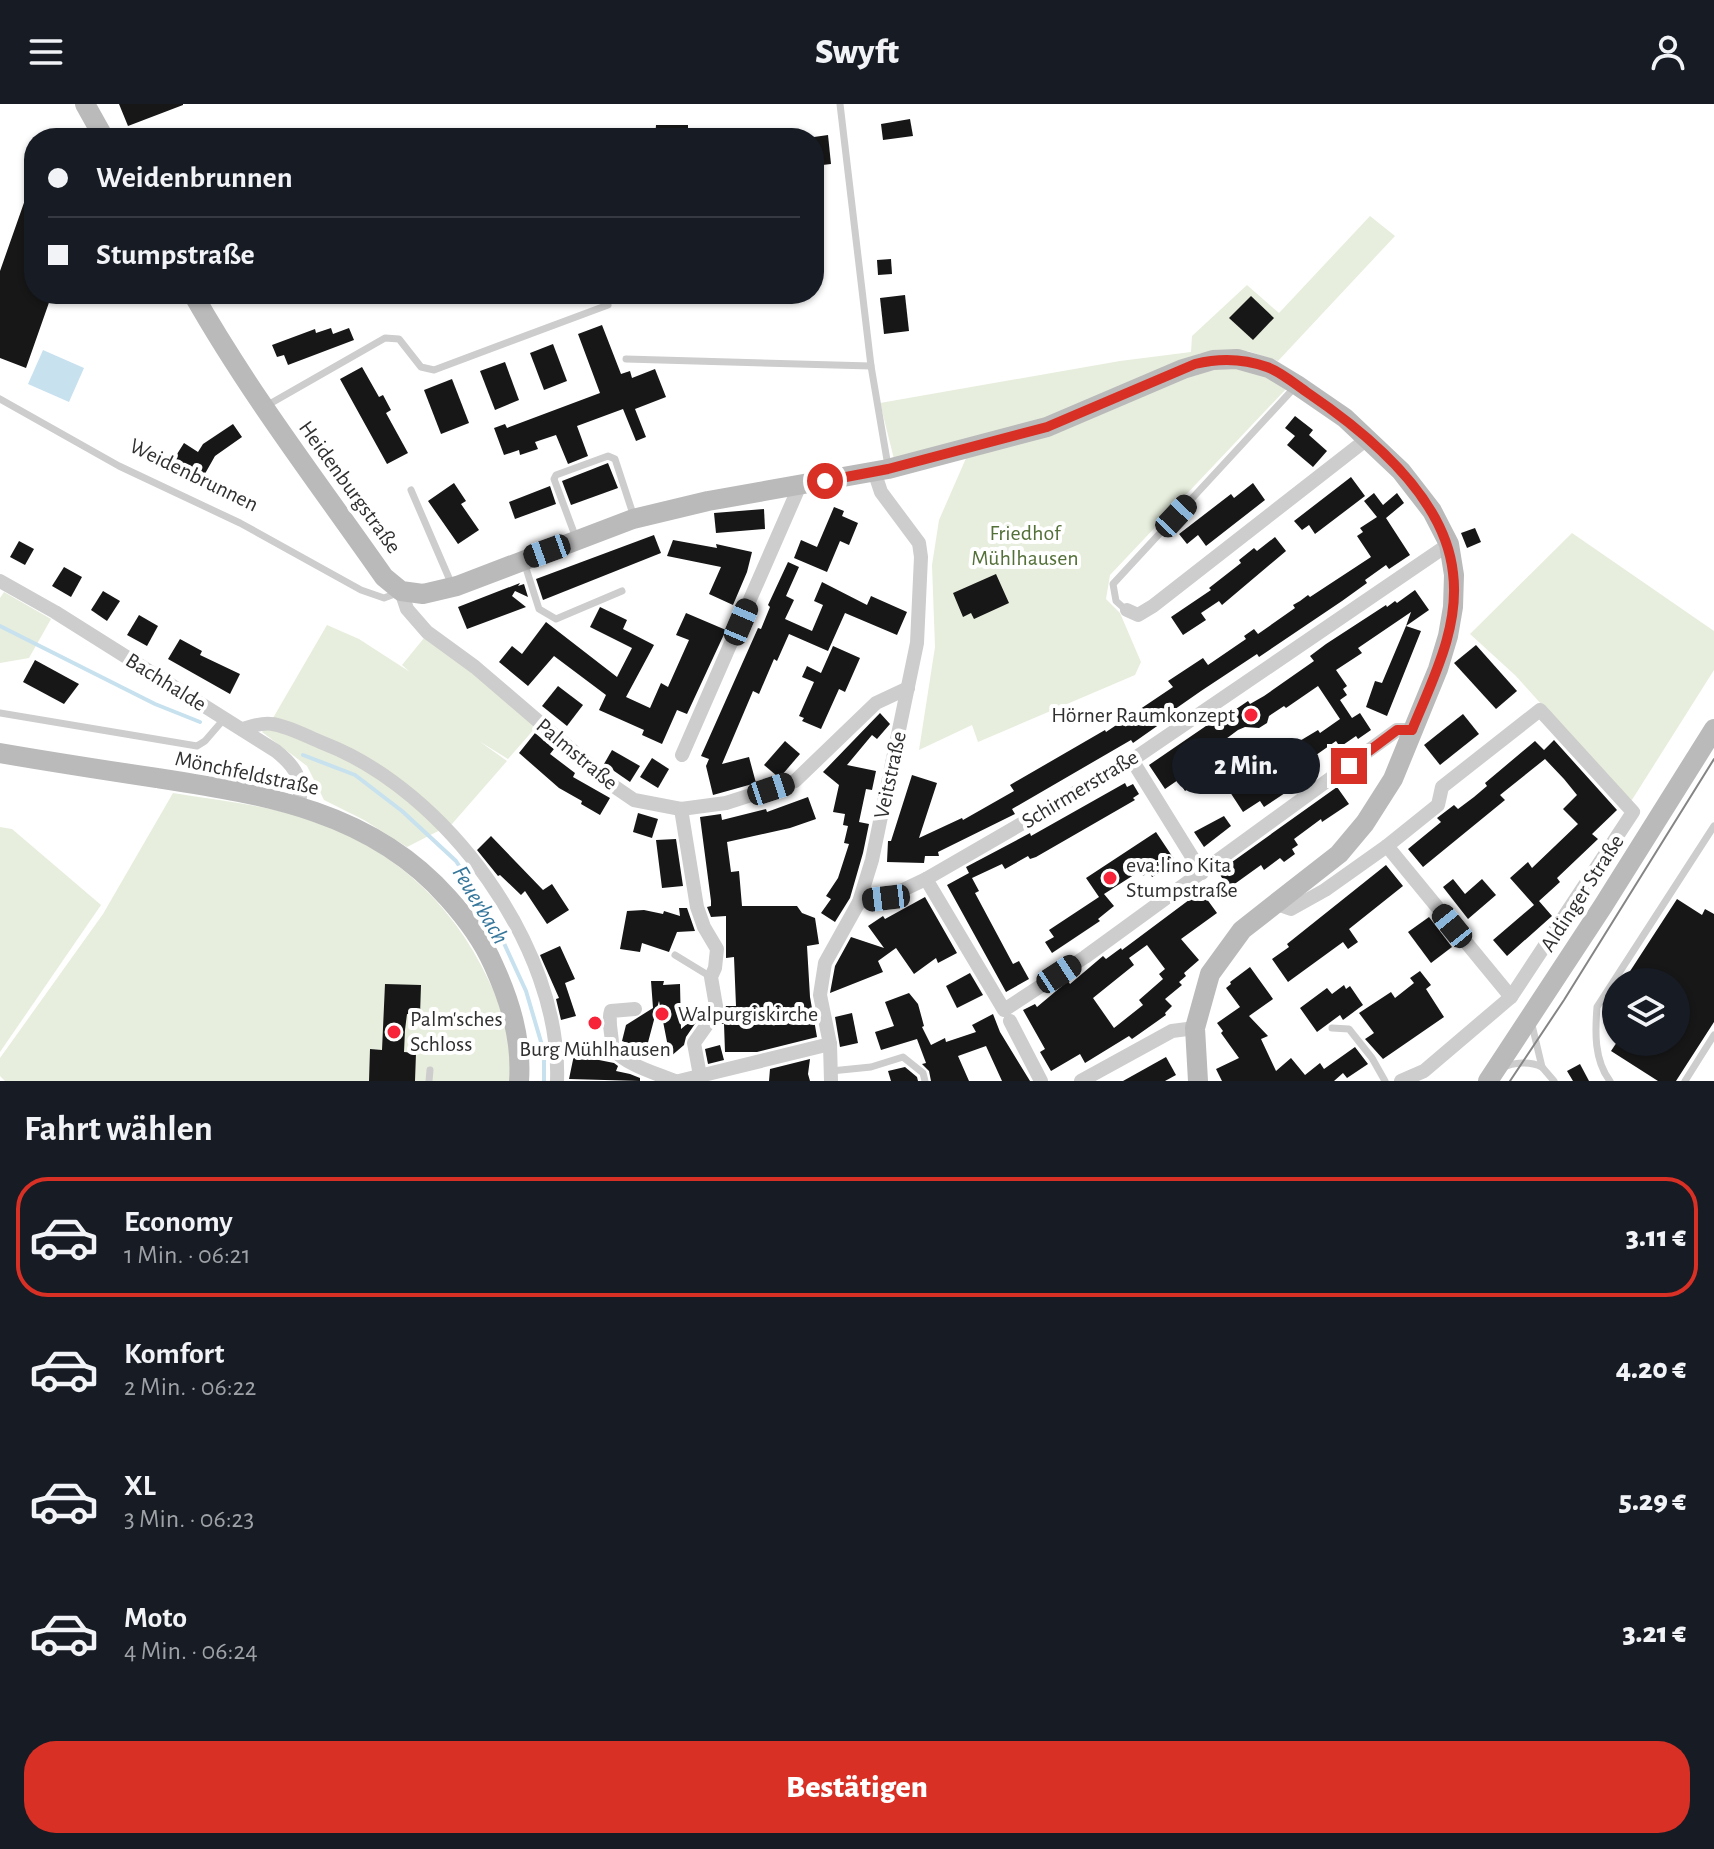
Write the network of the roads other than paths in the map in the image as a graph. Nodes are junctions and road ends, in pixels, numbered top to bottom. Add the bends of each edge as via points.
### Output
1 (85, 104) edge
2 (840, 104) edge
3 (98, 128) edge
4 (199, 304) edge
5 (608, 305) dead end
6 (626, 359) dead end
7 (871, 366) junction
8 (1297, 385) junction
9 (0, 399) edge
10 (264, 407) junction
11 (1367, 439) junction
12 (881, 470) junction
13 (800, 485) junction
14 (411, 490) dead end
15 (635, 518) junction
16 (577, 540) junction
17 (1449, 544) junction
18 (523, 560) junction
19 (0, 581) edge
20 (453, 587) junction
21 (401, 591) junction
22 (622, 591) dead end
23 (1127, 610) joint
24 (908, 688) junction
25 (0, 713) edge
26 (225, 719) junction
27 (242, 729) junction
28 (1714, 729) edge
29 (1412, 730) junction
30 (0, 753) edge
31 (682, 755) dead end
32 (1132, 760) junction
33 (299, 805) junction
34 (681, 809) junction
35 (1714, 826) edge
36 (1387, 846) junction
37 (1202, 873) junction
38 (926, 879) junction
39 (859, 902) junction
40 (1277, 904) junction
41 (675, 955) dead end
42 (711, 977) junction
43 (1511, 997) junction
44 (635, 1009) dead end
45 (1007, 1015) junction
46 (1531, 1017) junction
47 (1195, 1028) junction
48 (1332, 1028) dead end
49 (1714, 1035) edge
50 (830, 1044) junction
51 (1542, 1067) junction
52 (430, 1070) dead end
53 (831, 1076) edge
54 (1491, 1077) edge
55 (701, 1079) edge
56 (429, 1081) edge
57 (519, 1081) edge
58 (557, 1081) edge
59 (677, 1081) edge
60 (925, 1081) edge
61 (1041, 1081) edge
62 (1081, 1081) edge
63 (1198, 1081) edge
64 (1385, 1081) edge
65 (1401, 1081) edge
66 (1554, 1081) edge
67 (1610, 1081) edge
68 (1685, 1081) edge

1 - 3 street
2 - 7 lane
4 - 10 street, Heidenburgstraße
5 - 10 lane, Heidenburgstraße via 434,370 421,367 399,339 385,338
6 - 7 lane
7 - 12 lane
8 - 11 street, Weidenbrunnen
8 - 12 street, Weidenbrunnen via 1269,368 1237,359 1213,360 1047,427
8 - 23 lane via 1113,584 1116,601
9 - 21 lane, Weidenbrunnen via 361,590 384,598
10 - 21 street, Heidenburgstraße via 384,577
11 - 17 street, Weidenbrunnen via 1409,481
11 - 23 street via 1153,606 1138,615
12 - 13 street, Weidenbrunnen
12 - 24 street, Veitstraße via 881,492 919,543 921,557 917,643
13 - 15 street, Weidenbrunnen
13 - 31 street
14 - 20 lane
15 - 16 street, Weidenbrunnen
15 - 16 lane via 615,459 608,456 556,475
16 - 18 street, Weidenbrunnen
17 - 29 street, Weidenbrunnen via 1454,575 1448,636
17 - 32 street, Schirmerstraße
18 - 20 street, Weidenbrunnen
18 - 22 lane via 539,609 556,619
19 - 26 street, Bachhalde
20 - 21 street, Weidenbrunnen via 423,594
21 - 34 street, Palmstraße via 407,609 427,632 615,787 634,800
24 - 34 street, Palmstraße via 876,703 795,781 726,803
24 - 39 street, Veitstraße
25 - 26 lane via 197,746
26 - 27 street, Bachhalde
27 - 33 street, Bachhalde via 298,773
27 - 58 street via 272,724 344,751 449,829 534,961 556,1036
28 - 46 street, Aldinger Straße
29 - 37 street via 1397,730
29 - 40 street, Weidenbrunnen via 1393,779 1365,823 1339,854
30 - 33 street, Mönchfeldstraße
32 - 37 street
32 - 38 street, Schirmerstraße
33 - 57 street, Mönchfeldstraße via 365,832 403,856 459,910 484,944 513,1015
34 - 42 street via 697,907 717,949
35 - 67 lane via 1597,1007 1601,1069
36 - 40 street via 1291,909
36 - 43 street
36 - 43 street, Aldinger Straße via 1438,805 1442,787 1540,710 1633,812
37 - 45 street
38 - 39 street, Schirmerstraße via 886,898
38 - 45 street
39 - 50 street, Veitstraße via 825,963 820,995
40 - 47 street, Weidenbrunnen via 1242,930 1210,974
41 - 42 lane
42 - 55 street via 716,1006 694,1043
43 - 65 street, Aldinger Straße via 1424,1071
44 - 59 street via 611,1011 612,1048 636,1066
45 - 61 street
46 - 51 lane
46 - 54 street, Aldinger Straße
47 - 62 street via 1172,1031
47 - 63 street, Weidenbrunnen
48 - 64 lane via 1349,1029
49 - 68 lane
50 - 53 street, Veitstraße
50 - 55 street
51 - 54 lane via 1508,1065
51 - 66 lane
52 - 56 lane
53 - 60 lane via 903,1057
55 - 59 street

